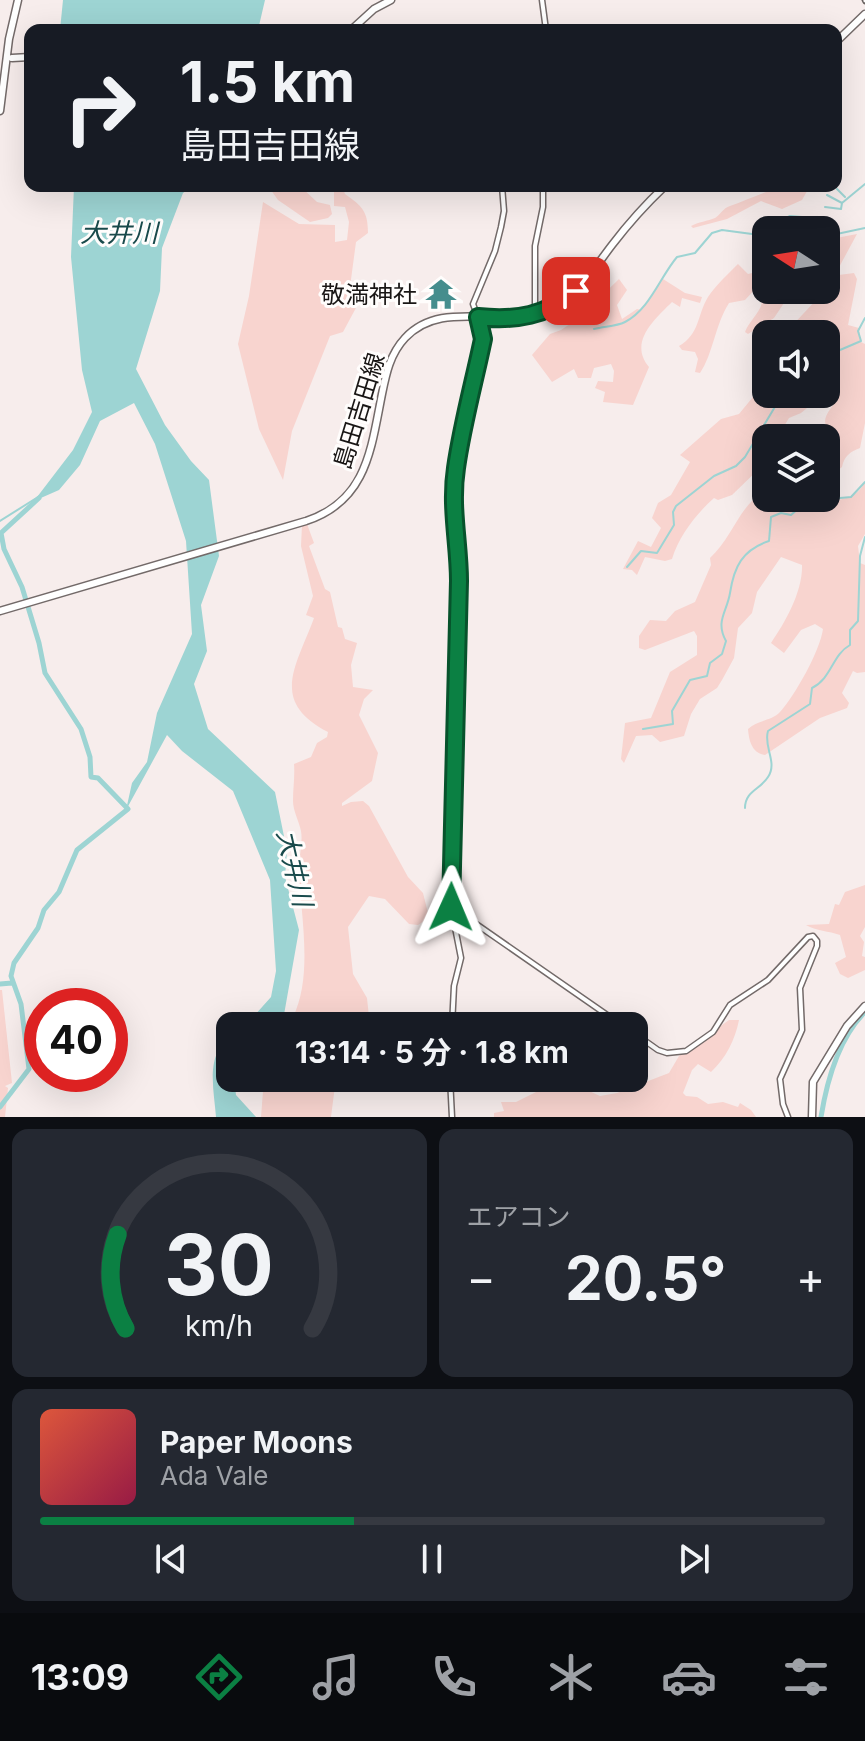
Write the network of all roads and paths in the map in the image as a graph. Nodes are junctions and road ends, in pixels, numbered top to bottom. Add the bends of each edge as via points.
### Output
1 (18, 0) edge
2 (391, 0) edge
3 (542, 0) edge
4 (864, 14) edge
5 (358, 24) edge
6 (545, 24) edge
7 (842, 36) edge
8 (6, 58) edge
9 (0, 111) edge
10 (502, 192) edge
11 (543, 192) edge
12 (659, 192) edge
13 (535, 315) junction
14 (478, 317) junction
15 (0, 611) edge
16 (451, 907) junction
17 (865, 1006) edge
18 (453, 1012) edge
19 (603, 1012) edge
20 (648, 1043) edge
21 (451, 1092) edge
22 (452, 1117) edge
23 (788, 1117) edge
24 (812, 1117) edge

1 - 8 main road
2 - 5 main road
3 - 6 street
4 - 7 main road
8 - 9 main road
10 - 14 street via 501,227 474,298
11 - 13 street via 535,246
12 - 13 main road, 島田吉田線 via 576,291
13 - 14 main road, 島田吉田線
14 - 15 main road, 島田吉田線 via 432,320 400,343 388,368 369,453 357,484 337,506 306,521
14 - 16 street via 483,339 455,469 459,581
16 - 18 street via 461,958
16 - 19 street
17 - 24 main road via 813,1082
20 - 23 street via 667,1053 686,1051 713,1032 730,1005 768,980 813,936 817,946 800,988 803,1026 780,1079
21 - 22 street

